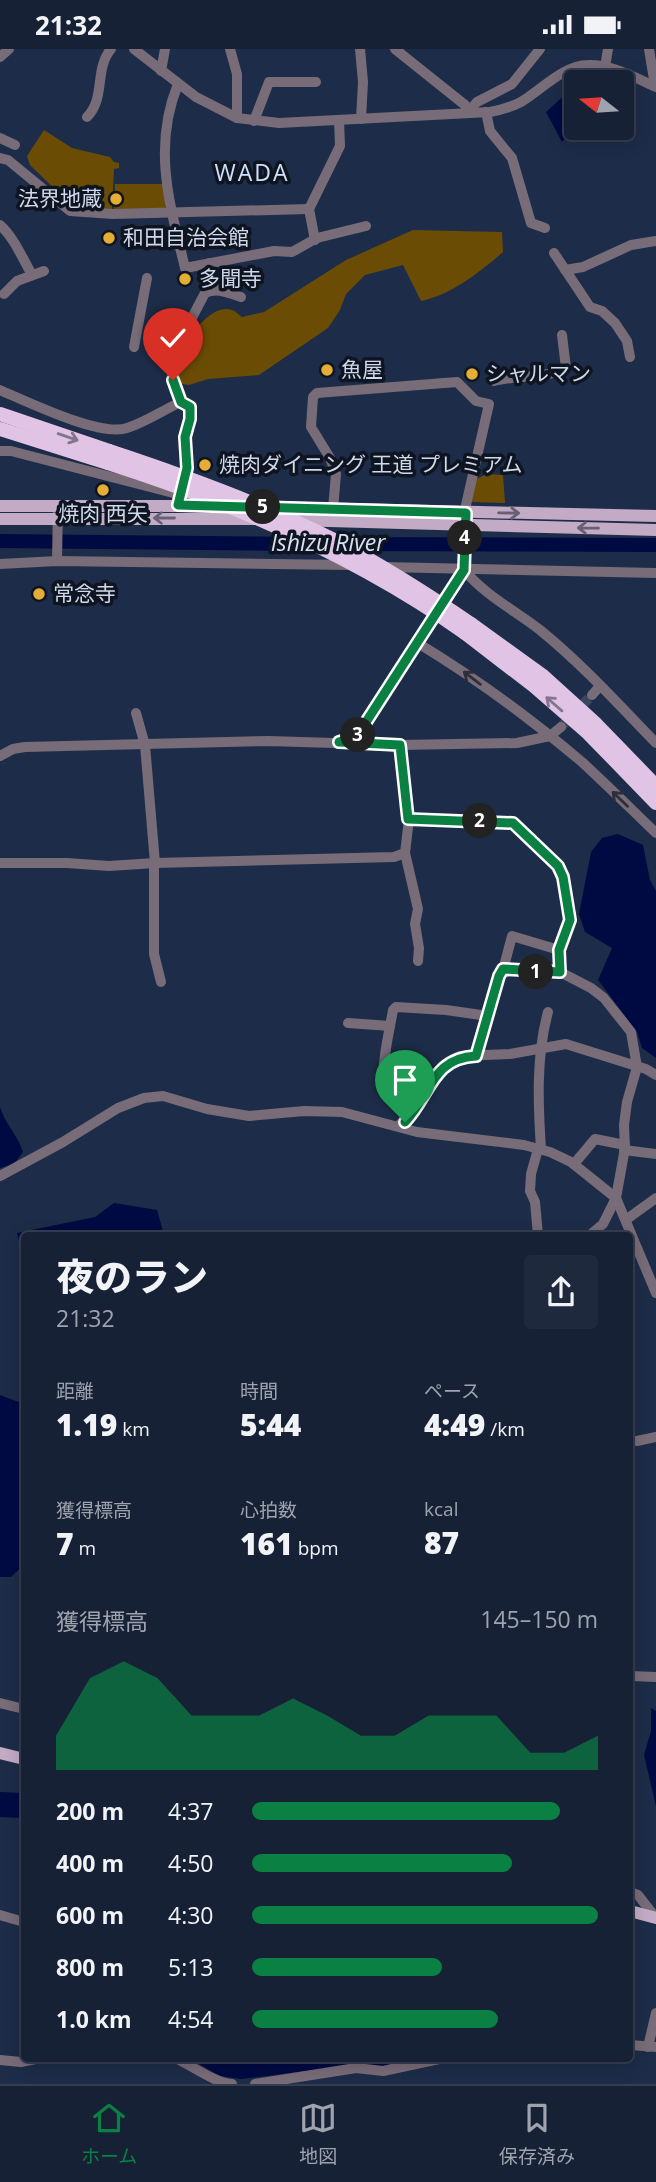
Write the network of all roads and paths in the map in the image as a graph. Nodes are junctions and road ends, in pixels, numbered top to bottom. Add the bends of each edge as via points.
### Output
1 (9, 49) edge
2 (111, 49) edge
3 (134, 49) edge
4 (165, 49) edge
5 (230, 49) edge
6 (360, 49) edge
7 (395, 49) edge
8 (540, 49) edge
9 (608, 49) edge
10 (649, 49) edge
11 (0, 57) edge
12 (605, 67) junction
13 (161, 71) junction
14 (316, 82) dead end
15 (178, 84) junction
16 (656, 87) edge
17 (468, 112) junction
18 (485, 112) junction
19 (87, 117) dead end
20 (237, 118) junction
21 (360, 119) junction
22 (339, 120) junction
23 (254, 121) junction
24 (0, 138) edge
25 (15, 145) dead end
26 (0, 158) edge
27 (309, 209) junction
28 (172, 212) junction
29 (0, 225) edge
30 (366, 226) dead end
31 (545, 228) dead end
32 (315, 240) junction
33 (656, 241) edge
34 (554, 254) dead end
35 (209, 263) junction
36 (565, 270) junction
37 (44, 271) dead end
38 (32, 275) junction
39 (148, 278) dead end
40 (216, 290) junction
41 (4, 294) dead end
42 (241, 297) dead end
43 (562, 335) dead end
44 (134, 347) dead end
45 (630, 358) dead end
46 (494, 381) dead end
47 (0, 390) edge
48 (181, 402) junction
49 (0, 407) edge
50 (0, 414) edge
51 (27, 423) junction
52 (0, 429) edge
53 (0, 436) edge
54 (0, 451) edge
55 (108, 457) junction
56 (180, 500) junction
57 (0, 506) edge
58 (333, 509) junction
59 (656, 516) edge
60 (57, 517) junction
61 (0, 519) edge
62 (465, 524) junction
63 (656, 530) edge
64 (57, 559) junction
65 (0, 564) edge
66 (464, 570) junction
67 (656, 573) edge
68 (468, 628) junction
69 (416, 642) junction
70 (600, 686) junction
71 (592, 695) tunnel mouth
72 (136, 713) dead end
73 (561, 727) tunnel mouth
74 (550, 736) junction
75 (339, 742) junction
76 (656, 743) edge
77 (145, 745) junction
78 (400, 745) junction
79 (0, 756) edge
80 (656, 786) edge
81 (656, 803) edge
82 (408, 819) junction
83 (656, 833) edge
84 (405, 853) junction
85 (0, 863) edge
86 (154, 863) junction
87 (559, 950) junction
88 (418, 961) dead end
89 (503, 969) junction
90 (560, 972) junction
91 (161, 982) dead end
92 (548, 1012) dead end
93 (488, 1016) junction
94 (348, 1023) dead end
95 (390, 1026) junction
96 (541, 1049) junction
97 (476, 1056) junction
98 (637, 1067) junction
99 (656, 1075) edge
100 (430, 1087) junction
101 (416, 1109) junction
102 (398, 1126) junction
103 (417, 1132) junction
104 (624, 1147) junction
105 (540, 1149) junction
106 (656, 1154) edge
107 (573, 1164) junction
108 (0, 1176) edge
109 (616, 1198) junction
110 (656, 1198) edge
111 (626, 1219) junction
112 (538, 1232) edge
113 (594, 1232) edge
114 (631, 1232) edge
115 (633, 1236) edge
116 (656, 1293) edge
117 (656, 1437) edge
118 (637, 1441) dead end
119 (633, 1676) edge
120 (656, 1677) edge
121 (0, 1703) edge
122 (21, 1708) edge
123 (0, 1753) edge
124 (21, 1758) edge
125 (633, 1893) edge
126 (633, 1913) edge
127 (0, 1915) edge
128 (655, 1917) edge
129 (21, 1921) edge
130 (656, 2013) edge
131 (633, 2045) edge
132 (652, 2047) edge
133 (0, 2060) edge
134 (21, 2062) edge
135 (184, 2062) edge
136 (425, 2062) edge
137 (232, 2084) edge
138 (255, 2084) edge

1 - 11 street
2 - 19 street via 102,68 99,101
3 - 13 street
4 - 13 street
5 - 20 street via 237,73
6 - 21 street
7 - 17 street
8 - 17 street via 512,84 477,102
9 - 12 street
10 - 16 street
12 - 16 street
12 - 18 street via 577,67 506,109
13 - 15 street
14 - 23 street via 269,82
15 - 20 street
15 - 28 street via 170,105 164,153
17 - 18 street
17 - 21 street
18 - 31 street via 490,131 512,158 531,223
20 - 23 street
21 - 22 street
22 - 23 street
22 - 27 street via 341,146
24 - 25 street
26 - 28 street via 70,211
27 - 28 street
27 - 32 street
28 - 35 street via 185,268
29 - 38 street via 11,234
30 - 32 street
32 - 35 street via 292,252
33 - 36 street via 631,245 583,267
34 - 36 street
35 - 40 street
36 - 45 street via 590,307 615,323 627,341
37 - 38 street
38 - 41 street
39 - 44 street
40 - 42 street
40 - 48 street via 205,293 174,366 173,380
43 - 46 street via 566,368
47 - 48 street via 106,431 126,429
48 - 56 street via 190,407 190,419
49 - 51 highway
50 - 51 highway
51 -> 55 highway
52 - 55 highway
53 - 55 highway
54 - 56 street
55 - 68 highway, bridge via 330,550
56 - 58 main road
56 - 60 main road
57 - 60 main road
58 - 62 main road
58 - 62 street via 336,474 311,427 313,397 317,393 457,382 476,401 489,404
62 -> 59 main road
60 - 61 main road
62 -> 60 main road
60 - 64 street
63 -> 62 main road
62 - 66 street
64 - 65 street
64 - 66 street
66 - 67 street
66 - 69 street
66 - 70 street
68 - 80 highway via 543,676
81 -> 68 highway via 588,733
74 -> 69 street
69 - 75 street via 357,736
70 - 71 street
70 - 76 street
72 - 77 street
73 - 74 street
74 - 78 street via 517,743
83 -> 74 street
75 - 77 street
75 - 78 street
77 - 79 street via 25,747
77 - 86 street
78 - 82 street
82 - 84 street
82 - 87 street via 513,823 558,866 563,877 570,920
84 - 86 street via 394,857
84 - 88 street via 418,909
85 - 86 street
86 - 91 street via 154,954
87 - 89 street via 512,936
87 - 90 street
89 - 90 street
89 - 93 street
90 - 98 street via 604,998 631,1032
92 - 96 street
93 - 95 street via 396,1007
93 - 97 street
94 - 95 street
95 - 100 street via 383,1079
96 - 97 street
96 - 98 street via 566,1044
96 - 105 street
97 - 100 street via 452,1060
98 - 99 street
98 - 104 street via 627,1102
100 - 101 street
101 - 102 street
101 - 103 street
102 - 103 street
102 - 108 street via 342,1112 249,1116 163,1096 144,1098 118,1108
103 - 105 street
104 - 106 street
104 - 107 street via 595,1139
104 - 109 street
105 - 107 street
105 - 112 street via 530,1191
107 - 109 street
109 - 111 street
109 - 113 street
110 - 111 street
111 - 114 street
115 - 116 street
117 - 118 street
119 - 120 street
121 - 122 street
123 - 124 main road
125 - 128 street
126 - 128 main road
127 - 129 street
130 - 132 street
131 - 132 street
133 - 134 street
135 - 137 street via 219,2082
136 - 138 street via 383,2071 356,2068

